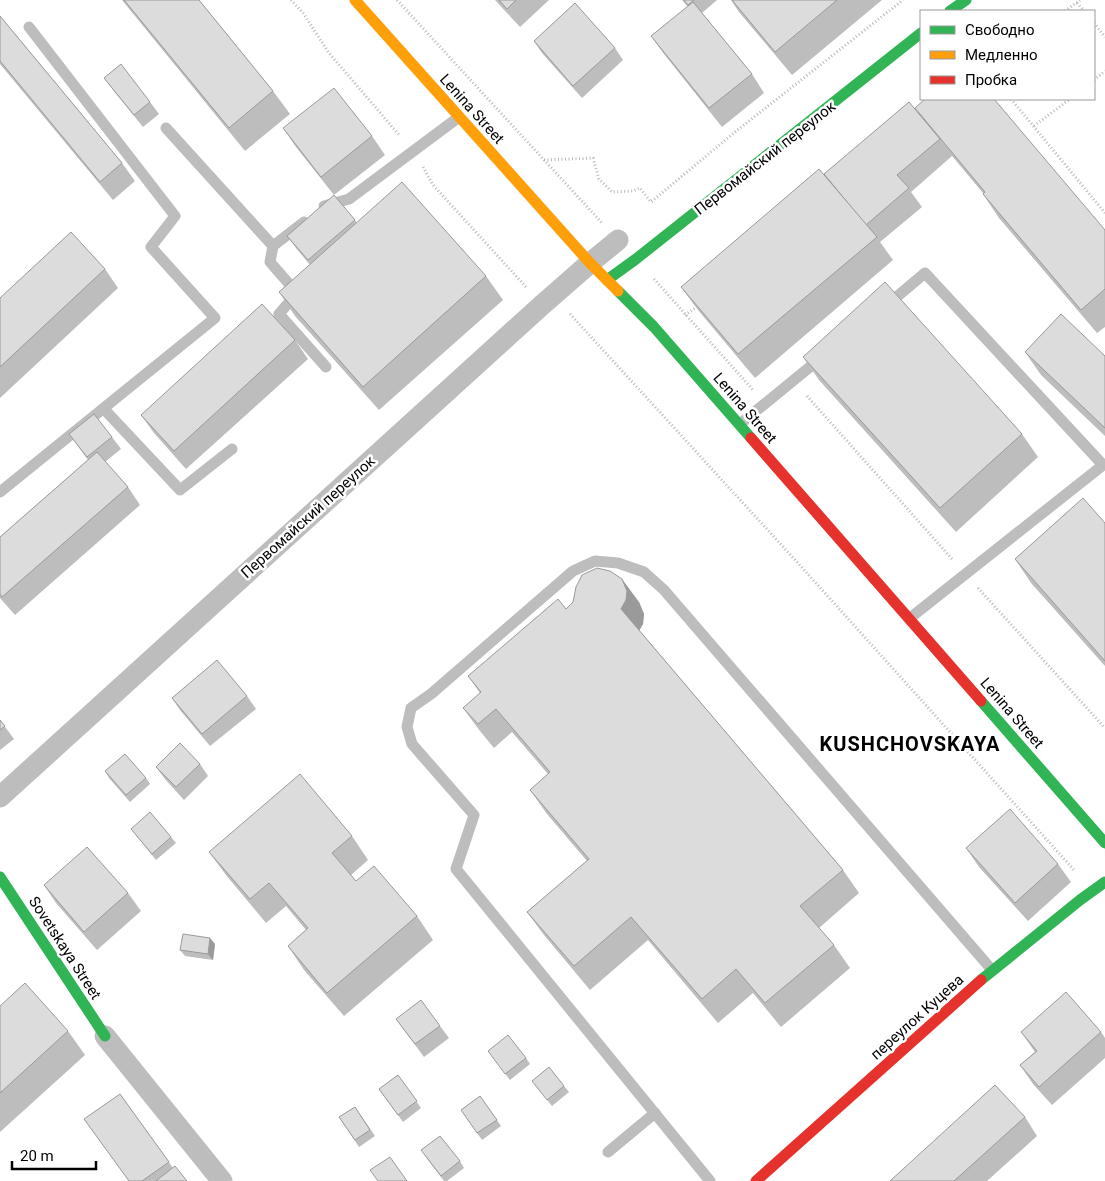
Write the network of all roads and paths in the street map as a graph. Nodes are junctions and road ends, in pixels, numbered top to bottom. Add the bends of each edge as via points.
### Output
1 (355, 0) edge
2 (397, 0) edge
3 (903, 0) edge
4 (966, 0) edge
5 (1078, 1) edge
6 (951, 10) edge
7 (1065, 10) edge
8 (1095, 25) edge
9 (30, 27) dead end
10 (920, 35) edge
11 (1105, 37) edge
12 (1105, 71) edge
13 (1095, 79) edge
14 (1012, 100) edge
15 (1069, 100) edge
16 (459, 117) junction
17 (1034, 126) junction
18 (166, 128) dead end
19 (543, 160) junction
20 (1105, 212) edge
21 (618, 240) joint
22 (273, 246) junction
23 (636, 259) junction
24 (590, 262) junction
25 (607, 280) junction
26 (553, 296) junction
27 (703, 301) edge
28 (881, 309) edge
29 (685, 315) junction
30 (830, 351) edge
31 (326, 367) edge
32 (793, 381) junction
33 (765, 404) junction
34 (104, 408) junction
35 (740, 424) junction
36 (232, 450) dead end
37 (0, 492) edge
38 (966, 574) junction
39 (910, 618) junction
40 (1105, 728) edge
41 (0, 797) edge
42 (1105, 843) edge
43 (0, 877) edge
44 (1105, 882) edge
45 (1091, 892) junction
46 (992, 970) junction
47 (105, 1036) joint
48 (655, 1113) junction
49 (608, 1152) dead end
50 (222, 1181) edge
51 (710, 1181) edge
52 (756, 1181) edge

1 - 16 street, Lenina Street
2 - 19 path
3 - 19 path via 651,202 640,188 612,192 599,179 592,158
4 - 6 street
5 - 7 path
8 - 11 path
9 - 34 lane via 175,216 151,247 216,318
10 - 23 street, Первомайский переулок
12 - 13 path
14 - 17 path
15 - 17 path
16 - 22 lane via 349,200 326,204
16 - 24 street, Lenina Street
17 - 20 path
18 - 22 lane
19 - 21 path
21 - 24 street, Первомайский переулок
22 - 31 lane via 270,262 297,293 279,314
23 - 25 street, Первомайский переулок
23 - 29 path
24 - 25 street, Lenina Street
24 - 26 street, Первомайский переулок
25 - 35 street, Lenina Street via 654,327
26 - 41 street, Первомайский переулок
26 - 45 path via 797,562
27 - 29 path
28 - 38 lane via 925,273 1103,465
29 - 33 path
30 - 32 lane
32 - 33 lane
32 - 38 path
33 - 35 lane
34 - 36 lane via 180,490
34 - 37 lane
35 - 39 street, Lenina Street
38 - 39 lane
38 - 40 path
39 - 42 street, Lenina Street
43 - 47 street, Sovetskaya Street
44 - 45 street, переулок Куцева
45 - 46 street, переулок Куцева
46 - 48 lane via 664,590 644,572 618,563 595,561 573,571 411,708 407,727 412,744 474,816 456,869
46 - 52 street, переулок Куцева
47 - 50 street
48 - 49 lane
48 - 51 lane

